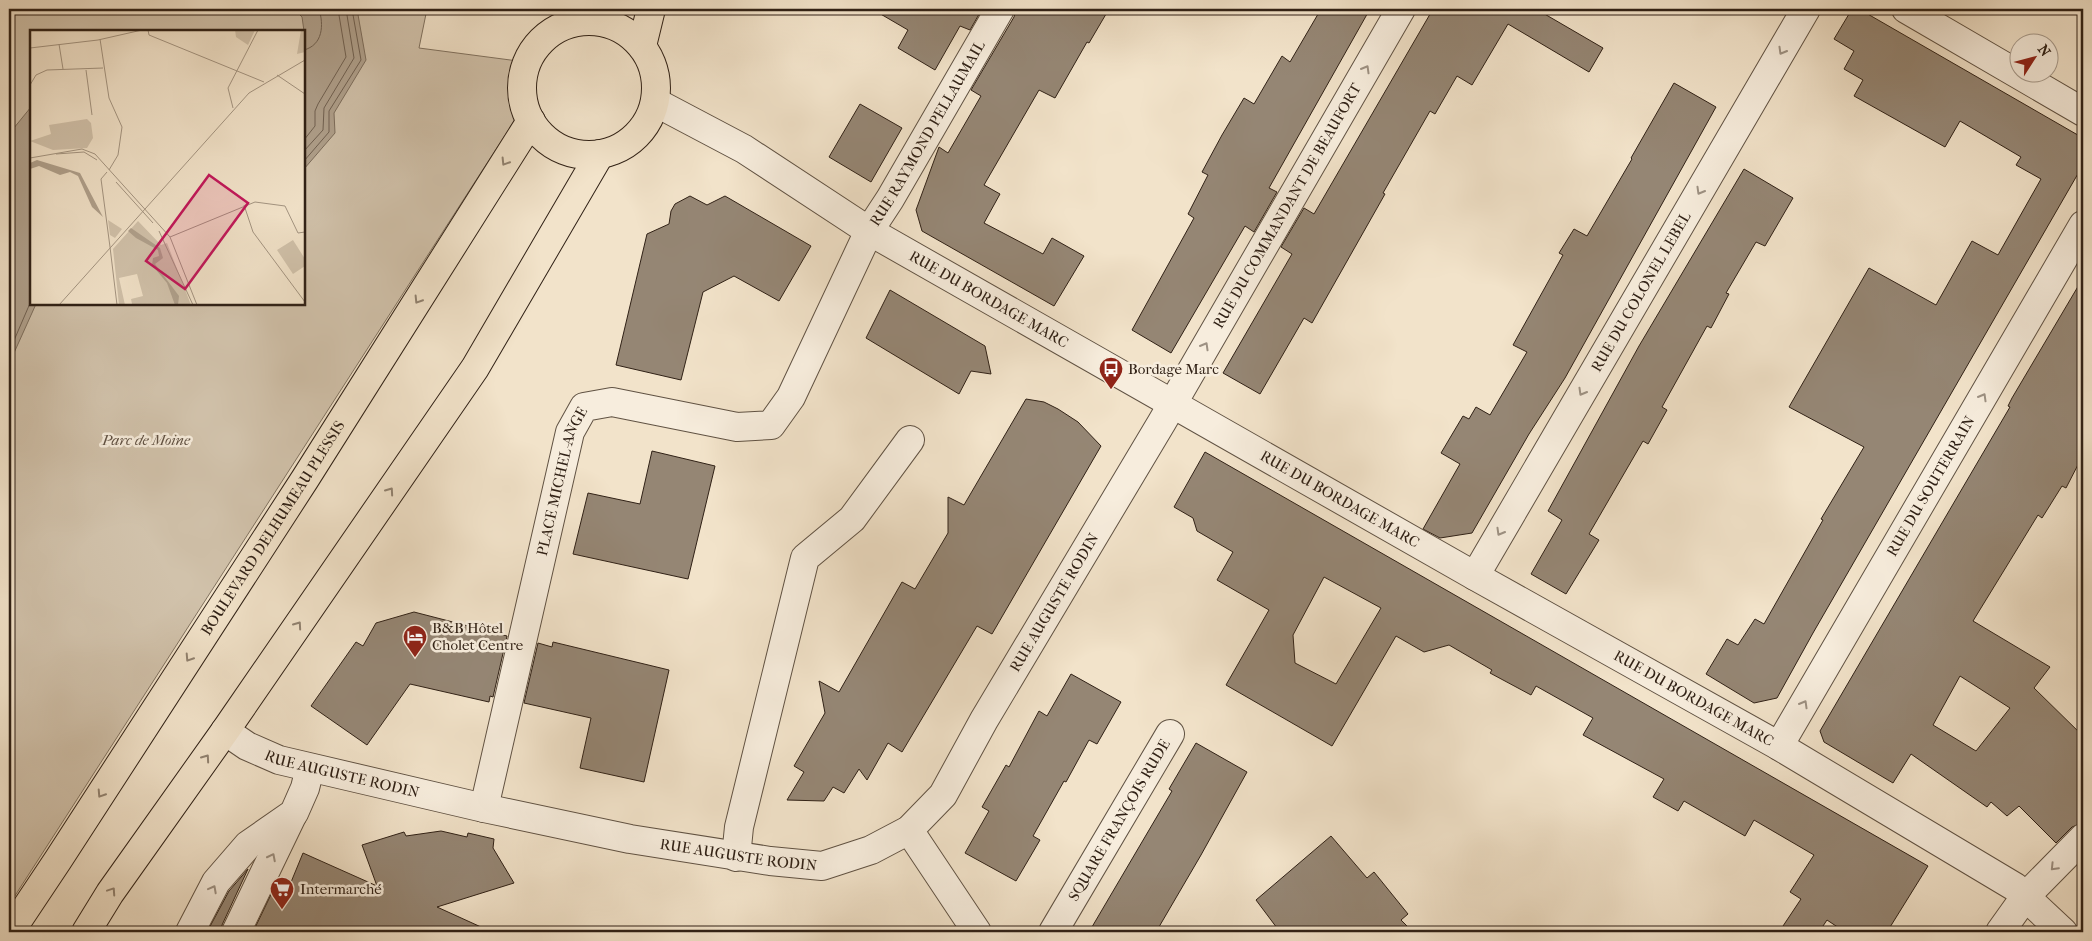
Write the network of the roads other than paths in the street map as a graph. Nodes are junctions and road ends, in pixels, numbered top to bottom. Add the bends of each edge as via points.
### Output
1 (651, 9) edge
2 (1000, 9) edge
3 (1401, 9) edge
4 (1806, 9) edge
5 (1906, 9) edge
6 (574, 16) edge
7 (642, 46) junction
8 (655, 102) junction
9 (2083, 112) edge
10 (531, 120) junction
11 (600, 154) junction
12 (2083, 225) edge
13 (869, 231) junction
14 (1172, 403) junction
15 (910, 440) dead end
16 (1475, 576) junction
17 (225, 731) junction
18 (1170, 734) dead end
19 (1779, 746) junction
20 (310, 768) junction
21 (484, 808) junction
22 (294, 813) junction
23 (909, 830) junction
24 (2083, 838) edge
25 (736, 856) junction
26 (2025, 897) junction
27 (10, 932) edge
28 (86, 932) edge
29 (190, 932) edge
30 (236, 932) edge
31 (977, 932) edge
32 (1053, 932) edge
33 (2000, 932) edge
34 (2063, 932) edge

1 - 7 main road
2 - 13 street, RUE RAYMOND PELLAUMAIL
14 -> 3 street, RUE DU COMMANDANT DE BEAUFORT
4 -> 16 street, RUE DU COLONEL LEBEL
5 - 9 street
6 - 7 main road via 609,24 627,32
6 - 10 main road via 553,30 529,56 522,89 524,106
7 - 8 main road via 656,82
8 - 11 main road via 647,121 635,136 619,148
8 - 13 street, RUE DU BORDAGE MARC via 744,149
10 - 11 main road via 543,137 560,148 580,154
10 -> 27 main road, BOULEVARD DELHUMEAU PLESSIS via 305,479
17 -> 11 main road via 475,368
19 -> 12 street, RUE DU SOUTERRAIN
13 - 14 street, RUE DU BORDAGE MARC
13 - 21 street, PLACE MICHEL-ANGE via 791,397 771,425 737,427 612,402 584,407 570,432
14 - 16 street, RUE DU BORDAGE MARC
14 - 23 street, RUE AUGUSTE RODIN via 943,795
15 - 25 street via 852,519 805,558 740,827
16 - 19 street, RUE DU BORDAGE MARC
17 - 20 street, RUE AUGUSTE RODIN via 247,746 279,760
28 -> 17 main road via 110,892
18 - 32 street, SQUARE FRANÇOIS RUDE
19 - 26 street, RUE DU BORDAGE MARC via 2015,887
20 - 21 street, RUE AUGUSTE RODIN
20 - 22 street
21 - 25 street, RUE AUGUSTE RODIN
29 -> 22 street via 216,882 248,845
30 -> 22 street
23 - 25 street, RUE AUGUSTE RODIN via 871,850 822,866
23 - 31 street
24 -> 26 street
26 - 33 street
26 - 34 street, RUE DU BORDAGE MARC

